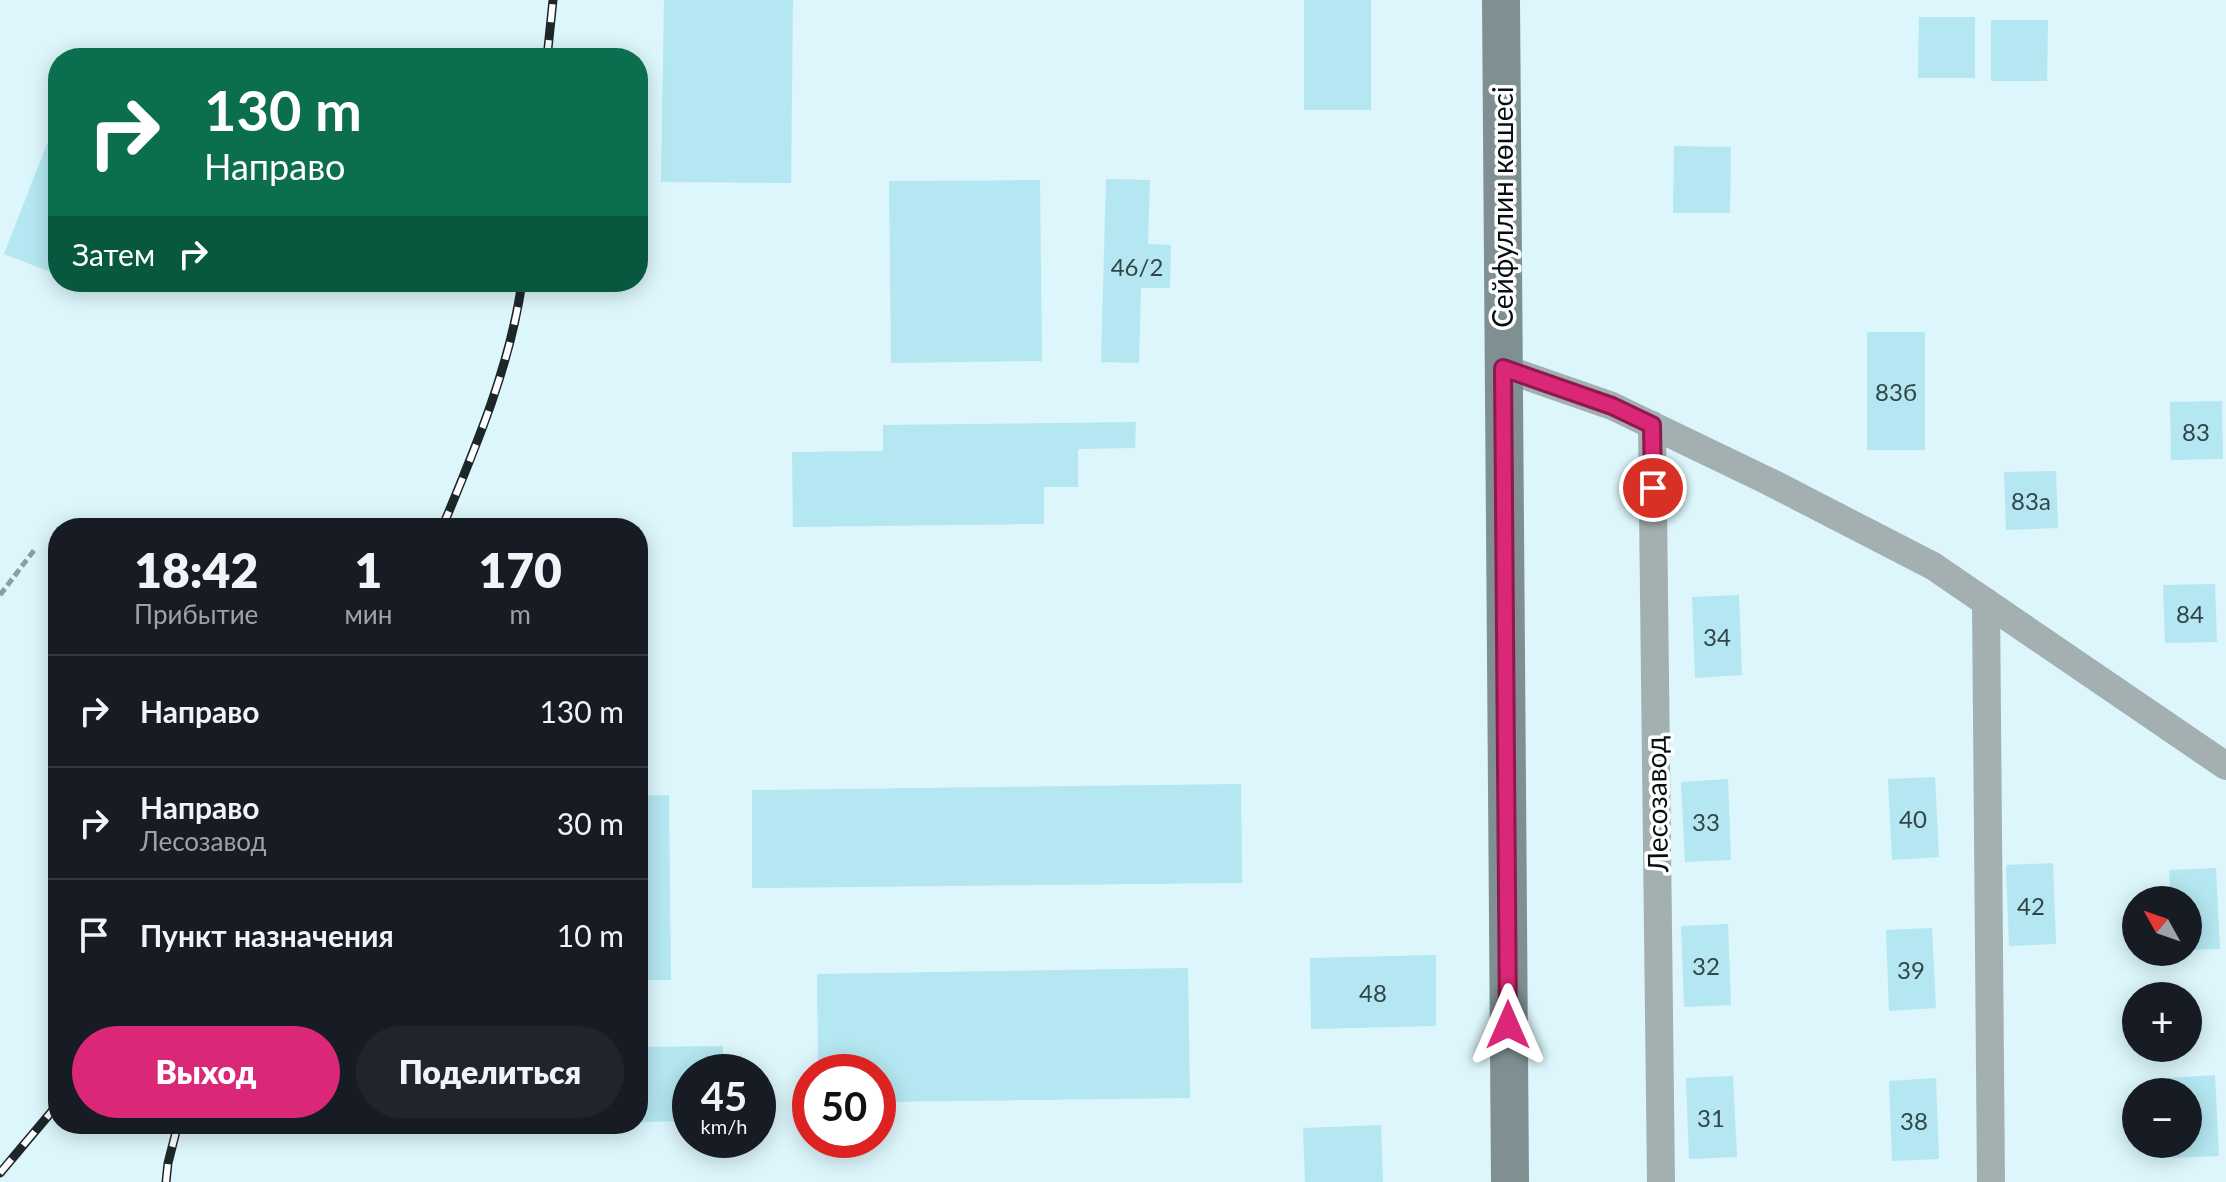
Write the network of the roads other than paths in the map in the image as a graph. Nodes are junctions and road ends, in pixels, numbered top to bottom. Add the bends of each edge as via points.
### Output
1 (1501, 0) edge
2 (1503, 368) junction
3 (1652, 425) junction
4 (1986, 602) junction
5 (2226, 766) edge
6 (1510, 1182) edge
7 (1661, 1182) edge
8 (1991, 1182) edge

1 - 2 main road, Сейфуллин көшесі
2 - 3 street
2 - 6 main road, Сейфуллин көшесі
3 - 4 street via 1933,566
3 - 7 street, Лесозавод
4 - 5 street
4 - 8 street

